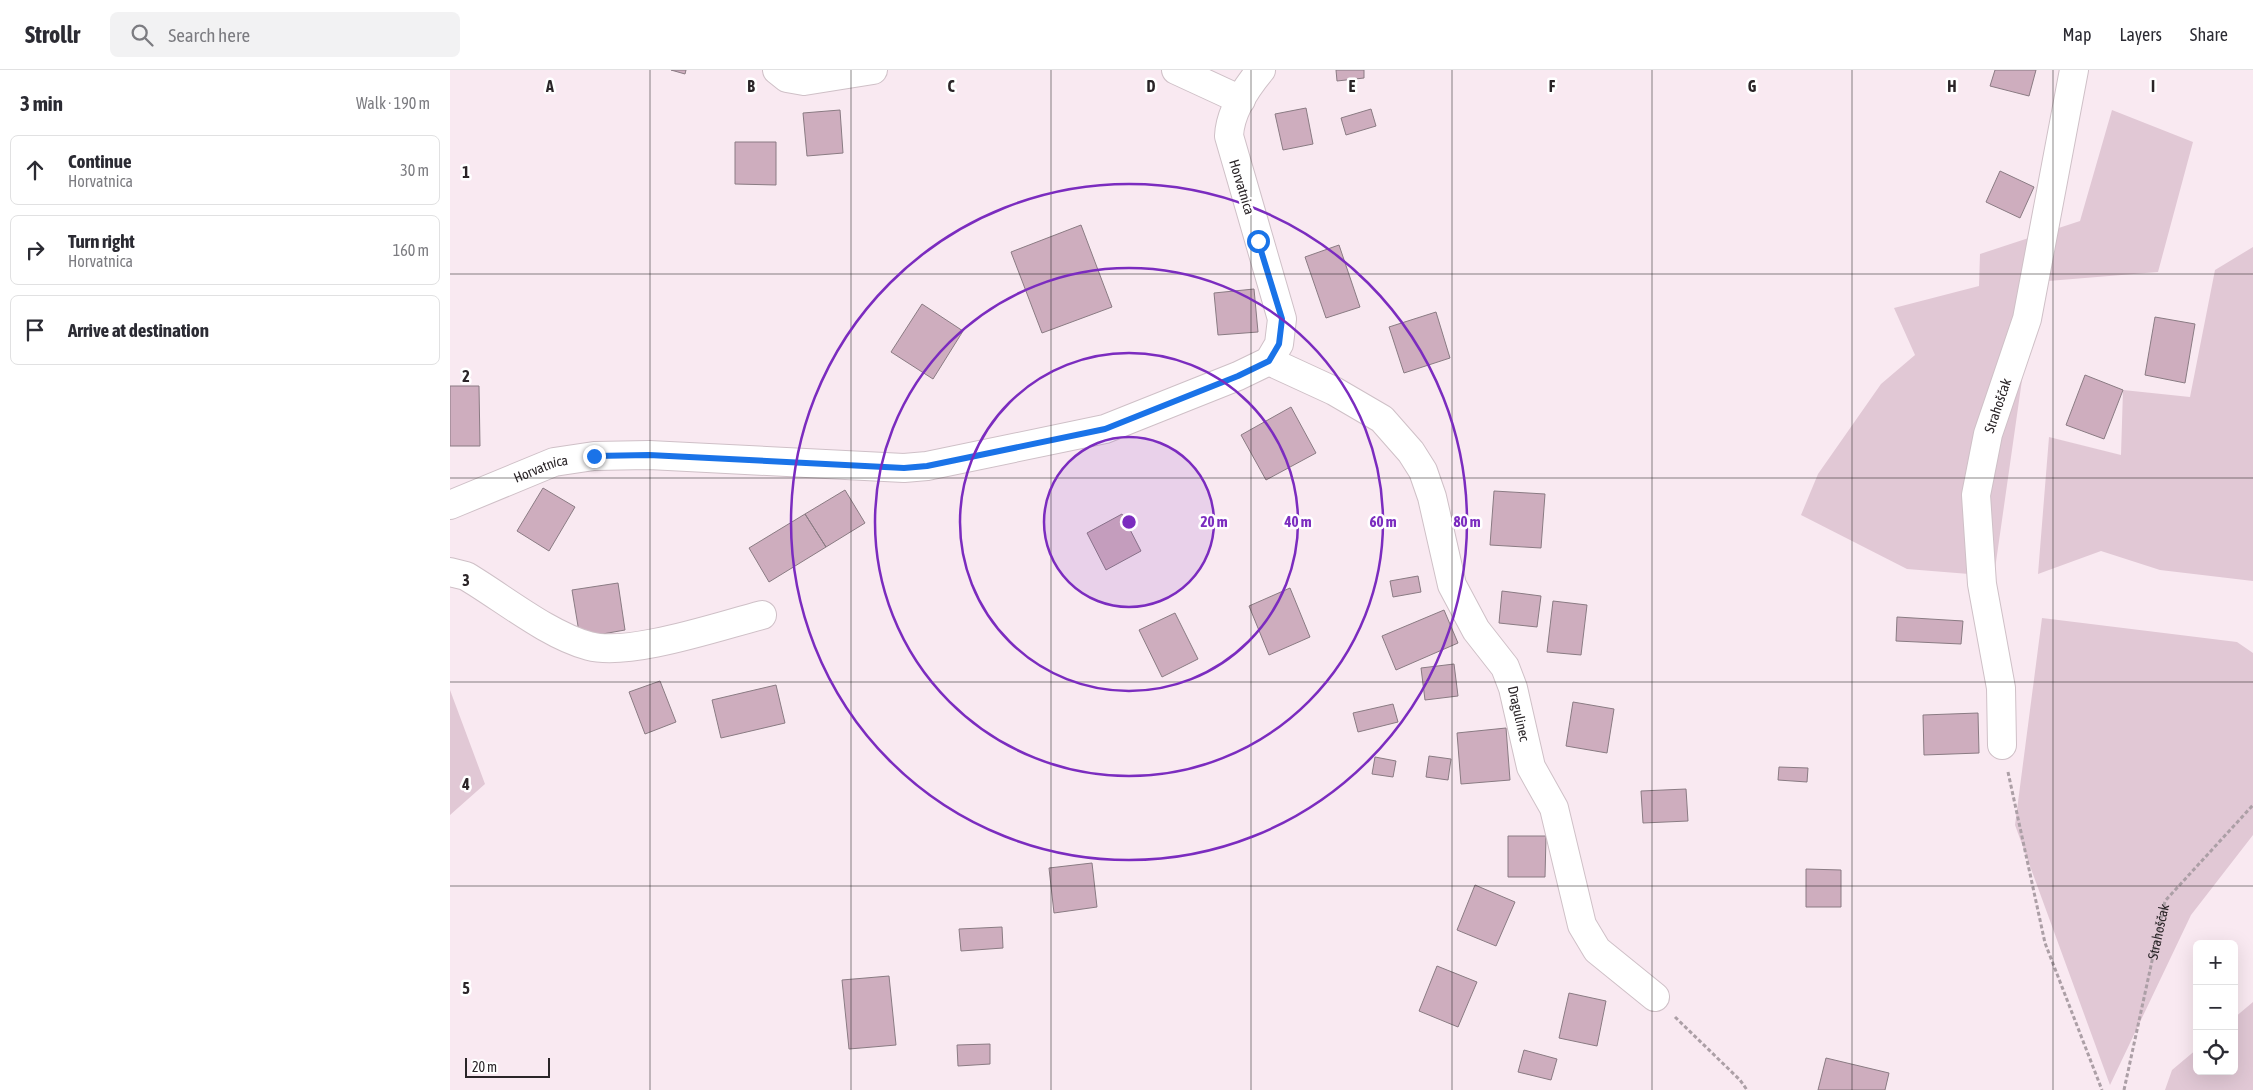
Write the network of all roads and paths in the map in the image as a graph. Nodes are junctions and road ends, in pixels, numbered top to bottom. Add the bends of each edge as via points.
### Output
1 (777, 70) edge
2 (873, 70) edge
3 (1176, 70) edge
4 (1261, 70) edge
5 (2074, 70) edge
6 (1241, 100) junction
7 (1269, 361) junction
8 (450, 505) edge
9 (450, 572) edge
10 (762, 615) dead end
11 (2002, 745) joint
12 (2253, 805) edge
13 (1654, 998) joint
14 (1747, 1090) edge
15 (2102, 1090) edge
16 (2124, 1090) edge

1 - 2 street via 787,78 804,81
3 - 6 street
4 - 6 street, Horvatnica
5 - 11 street, Strahoščak via 2027,319 1988,434 1976,495 1982,584 2001,688
6 - 7 street, Horvatnica via 1229,123 1229,136 1282,319 1279,344
7 - 8 street, Horvatnica via 1105,429 927,466 904,468 649,455 594,456 554,462
7 - 13 street, Dragulinec via 1334,391 1382,419 1423,471 1452,586 1476,630 1505,667 1513,688 1531,767 1554,808 1582,924 1597,950
9 - 10 street via 466,576 569,639 591,646 639,646
11 - 15 path via 2045,943
12 - 16 path, Strahoščak via 2165,901
13 - 14 path

